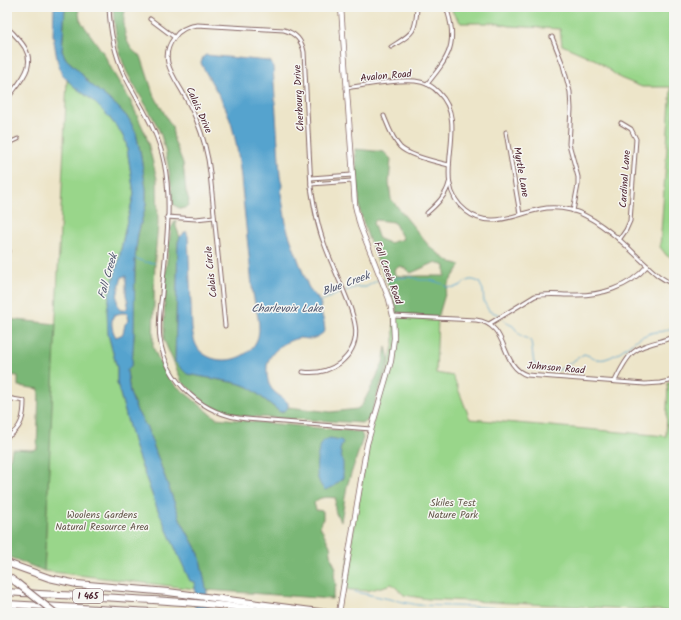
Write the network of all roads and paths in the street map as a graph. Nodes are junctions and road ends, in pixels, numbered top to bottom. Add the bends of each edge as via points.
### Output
1 (110, 7) edge
2 (341, 7) edge
3 (417, 7) edge
4 (446, 7) edge
5 (150, 19) dead end
6 (7, 28) edge
7 (174, 37) junction
8 (552, 37) dead end
9 (391, 48) dead end
10 (427, 84) junction
11 (346, 88) junction
12 (7, 99) edge
13 (384, 116) dead end
14 (621, 123) dead end
15 (506, 132) dead end
16 (18, 139) dead end
17 (7, 144) edge
18 (449, 165) junction
19 (352, 178) junction
20 (311, 181) junction
21 (450, 182) junction
22 (573, 211) junction
23 (427, 213) dead end
24 (520, 214) junction
25 (167, 217) junction
26 (214, 217) junction
27 (619, 240) junction
28 (647, 266) junction
29 (674, 284) edge
30 (393, 316) junction
31 (490, 324) junction
32 (225, 326) dead end
33 (674, 337) edge
34 (303, 372) dead end
35 (674, 380) edge
36 (615, 381) junction
37 (7, 398) edge
38 (371, 428) junction
39 (7, 436) edge
40 (7, 563) edge
41 (7, 576) edge
42 (7, 592) edge
43 (234, 603) junction
44 (7, 604) edge
45 (55, 613) edge
46 (170, 613) edge
47 (282, 613) edge
48 (326, 613) edge
49 (339, 613) edge

1 - 25 street via 112,34 120,63 151,122 161,149 167,181
2 - 11 main road, Fall Creek Road
3 - 9 street via 414,29
4 - 10 street via 452,27 450,49 444,64
5 - 7 street
6 - 12 street via 25,47 30,59 25,74
7 - 20 street, Cherbourg Drive via 184,28 198,25 287,31 300,40 304,50
7 - 26 street, Calais Drive via 168,48 168,65 192,109 203,138 210,169
8 - 22 street via 570,92 569,144 578,177 577,198
10 - 11 street, Avalon Road via 397,81
10 - 18 street via 442,96 451,113
11 - 19 main road, Fall Creek Road
13 - 18 street via 396,142 403,150
14 - 27 street, Cardinal Lane via 631,129 636,139 630,221
15 - 24 street, Myrtle Lane
16 - 17 street
18 - 21 street
19 - 20 street
19 - 30 main road, Fall Creek Road via 358,219 388,294
20 - 34 street, Cherbourg Drive via 318,226 354,315 356,336 351,350 342,362 316,373
21 - 23 street via 443,196
21 - 24 street via 452,193 458,203 474,216 483,220 493,220
22 - 24 street via 548,208
22 - 27 street via 592,219
25 - 26 street
25 - 38 street via 160,339 168,365 186,391 209,408 233,417
26 - 32 street, Calais Circle
27 - 28 street
28 - 29 street via 658,276
28 - 31 street via 632,281 604,291 585,295 535,296
30 - 31 street via 476,320
30 - 38 main road, Fall Creek Road via 393,353
31 - 36 street, Johnson Road via 514,366 524,374
33 - 36 street via 645,344 636,349 625,361
35 - 36 street, Johnson Road via 650,384
37 - 39 street via 24,401 21,424 15,432
38 - 49 main road, Fall Creek Road
40 - 43 highway via 41,576 70,583 168,592
41 - 45 highway, bridge
42 - 43 highway, I 465
43 - 47 highway, I 465
43 - 48 highway via 257,603
44 - 46 highway, I 465

